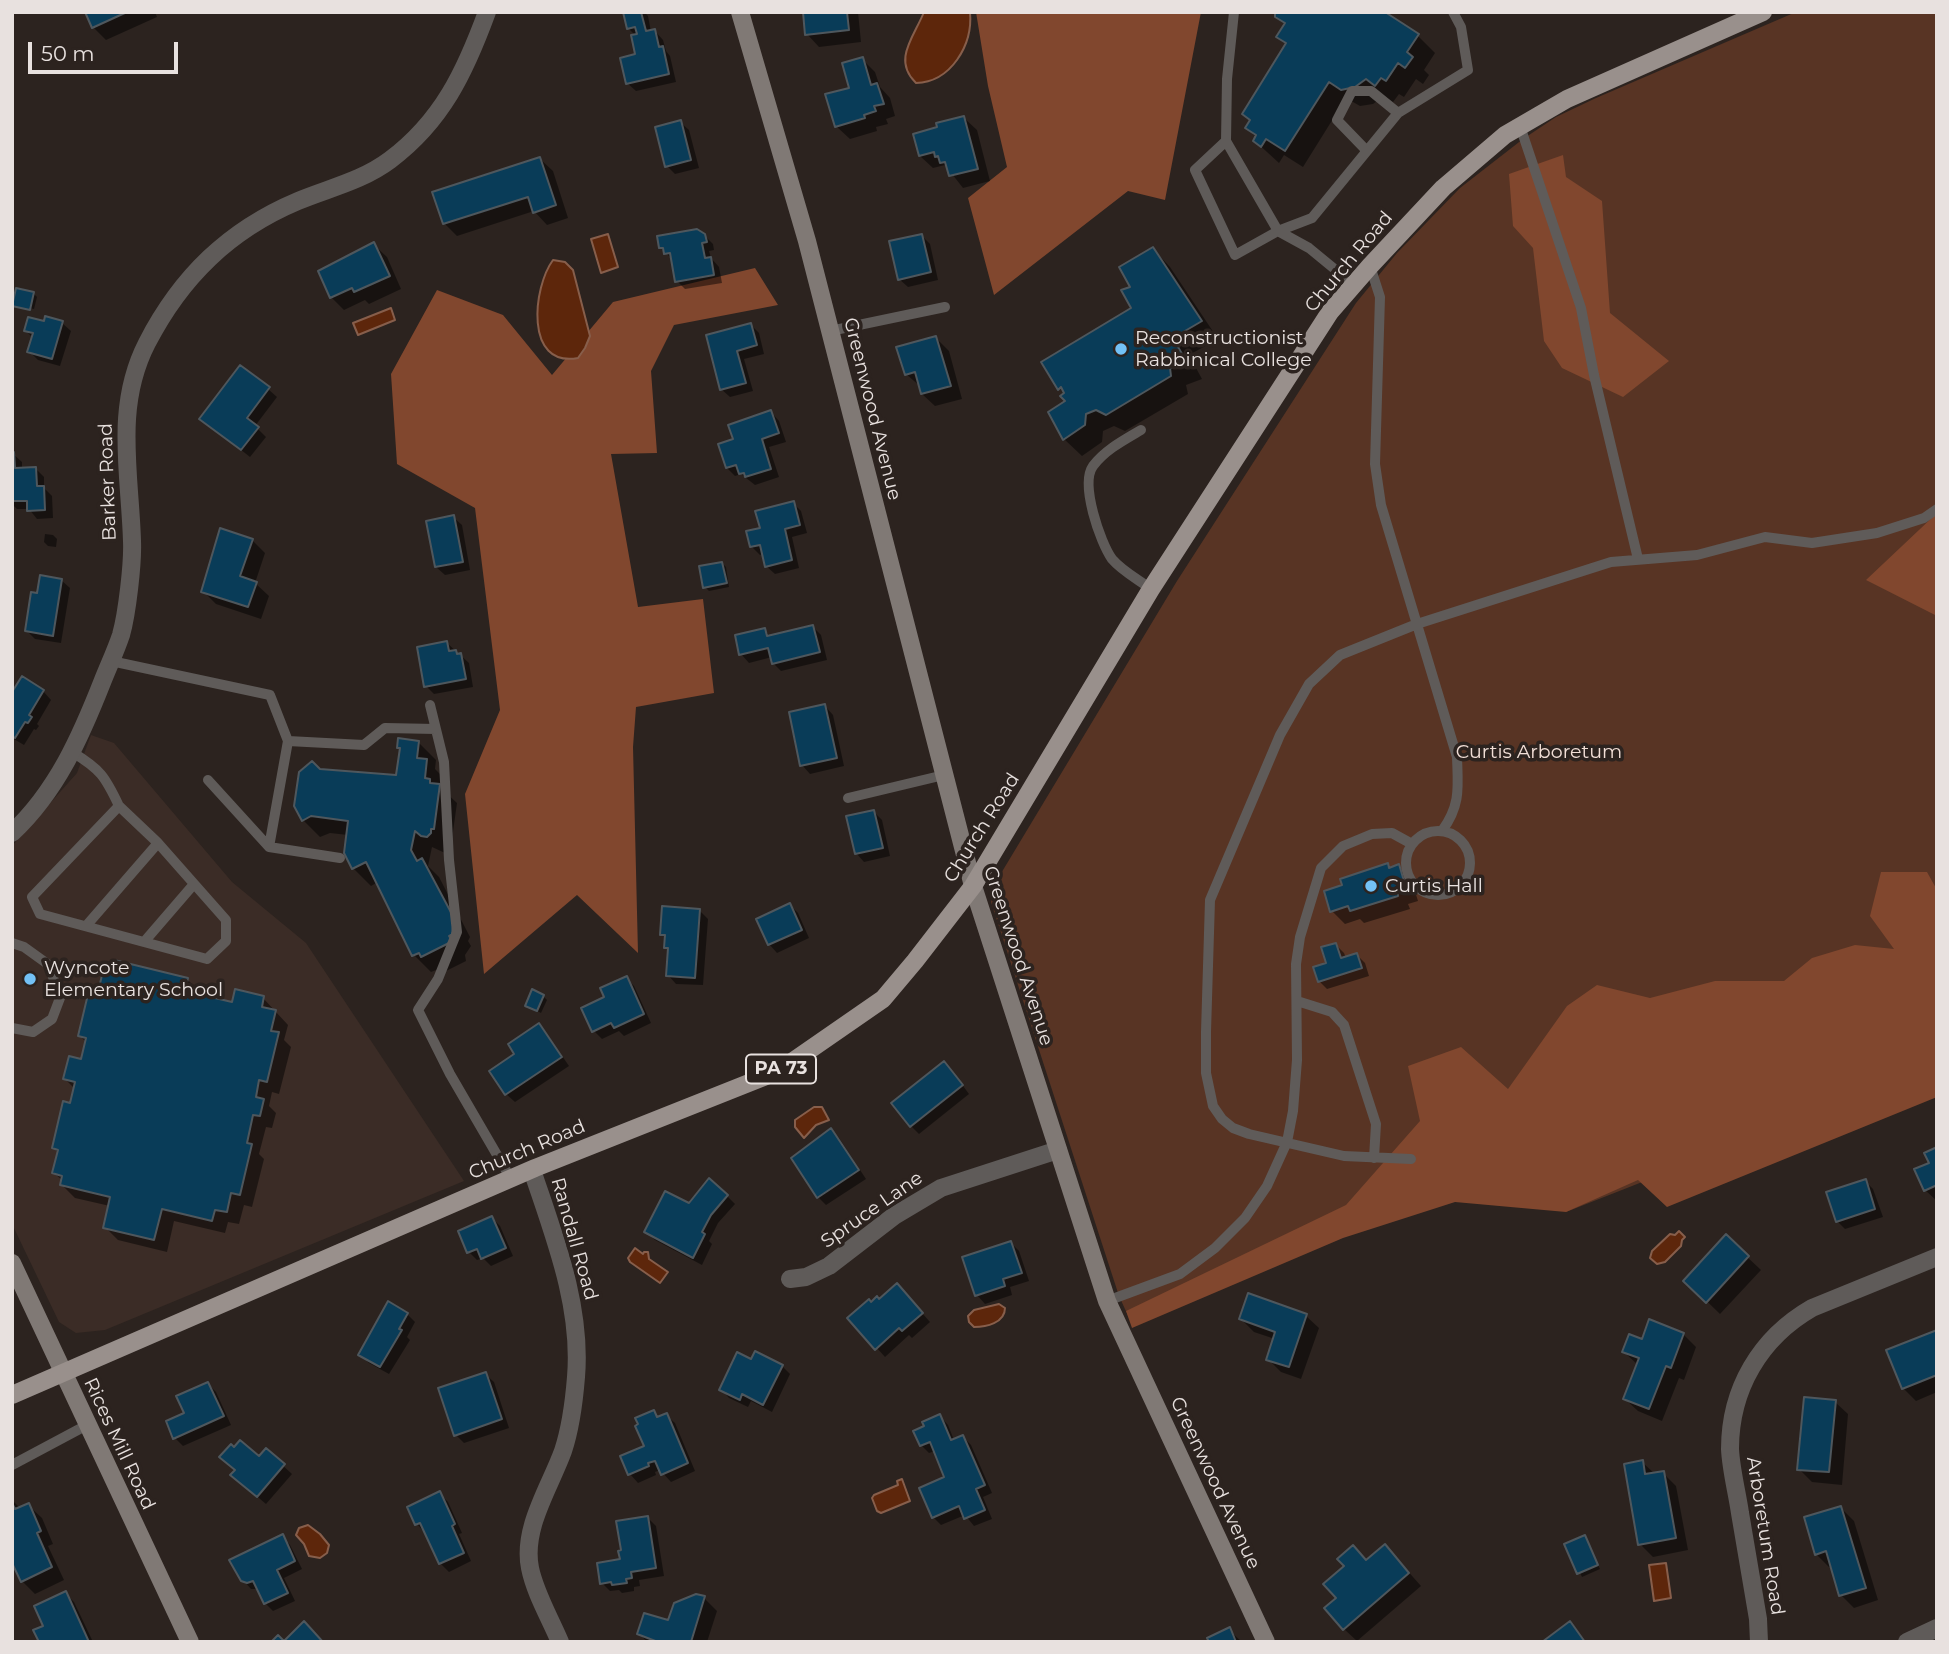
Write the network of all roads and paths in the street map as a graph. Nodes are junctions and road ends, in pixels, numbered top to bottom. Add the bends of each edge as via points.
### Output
1 (487, 12) edge
2 (740, 12) edge
3 (1234, 12) edge
4 (1453, 12) edge
5 (1763, 12) edge
6 (1398, 113) junction
7 (1520, 126) junction
8 (1226, 141) junction
9 (1366, 150) junction
10 (1278, 232) junction
11 (1370, 266) junction
12 (1354, 285) junction
13 (945, 307) dead end
14 (830, 331) junction
15 (1141, 430) dead end
16 (1937, 509) edge
17 (1638, 559) junction
18 (1151, 589) junction
19 (1417, 624) junction
20 (111, 661) junction
21 (430, 705) dead end
22 (436, 729) junction
23 (288, 741) junction
24 (72, 752) junction
25 (944, 775) junction
26 (208, 780) dead end
27 (848, 798) dead end
28 (119, 806) junction
29 (1442, 831) junction
30 (12, 834) edge
31 (158, 843) junction
32 (1412, 844) junction
33 (269, 847) junction
34 (340, 858) dead end
35 (194, 884) junction
36 (973, 886) junction
37 (86, 926) junction
38 (144, 942) junction
39 (12, 943) edge
40 (1297, 1001) junction
41 (12, 1028) edge
42 (1287, 1142) junction
43 (1058, 1150) junction
44 (1374, 1158) junction
45 (1411, 1159) dead end
46 (532, 1170) junction
47 (511, 1179) junction
48 (1937, 1257) edge
49 (12, 1263) edge
50 (790, 1279) dead end
51 (1107, 1301) junction
52 (62, 1373) junction
53 (12, 1395) edge
54 (87, 1425) junction
55 (12, 1465) edge
56 (1937, 1628) edge
57 (190, 1642) edge
58 (560, 1642) edge
59 (1266, 1642) edge
60 (1759, 1642) edge
61 (1907, 1642) edge

1 - 20 street, Barker Road via 449,98 415,139 361,178 296,202 237,235 199,267 158,322 136,367 127,410 132,543 121,636
2 - 14 main road, Greenwood Avenue
3 - 8 lane
4 - 6 lane via 1461,27 1468,70
5 - 7 main road, Church Road / PA 73 via 1567,99
6 - 9 lane
6 - 9 lane via 1371,91 1352,90 1337,120
7 - 11 main road, Church Road / PA 73 via 1443,188
7 - 17 lane via 1581,308
8 - 10 lane
8 - 10 lane via 1195,170 1235,255
9 - 10 lane via 1312,218
10 - 12 lane via 1309,248
11 - 12 main road, Church Road / PA 73
11 - 19 lane via 1380,297 1375,464 1381,505
12 - 18 main road, Church Road / PA 73 via 1330,312
13 - 14 lane
14 - 25 main road, Greenwood Avenue
15 - 18 lane via 1110,449 1091,468 1088,484 1101,541 1114,561
16 - 17 lane via 1924,518 1877,533 1812,543 1765,537 1697,555
17 - 19 lane via 1611,562
18 - 36 main road, Church Road / PA 73
19 - 29 lane via 1457,757 1453,816
19 - 42 lane via 1340,655 1309,684 1280,735 1210,900 1206,1073 1213,1106 1233,1128
20 - 23 lane via 270,695
20 - 24 street, Barker Road
21 - 22 lane
22 - 23 lane via 385,728 364,745
22 - 47 lane via 444,762 457,932 438,979 418,1010
23 - 33 lane
24 - 28 lane via 96,766
24 - 30 street, Barker Road via 42,801
25 - 27 lane
25 - 36 main road, Greenwood Avenue
26 - 33 lane
28 - 31 lane
28 - 37 lane via 32,897 40,914
29 - 32 lane via 1425,833
29 - 32 lane via 1461,839 1470,858 1466,878 1451,892 1431,894 1413,883 1406,864
31 - 35 lane
31 - 37 lane
32 - 40 lane via 1392,833 1372,834 1343,846 1321,868 1300,937
33 - 34 lane
35 - 38 lane
35 - 38 lane via 226,920 226,941 207,958
36 - 43 main road, Greenwood Avenue
36 - 46 main road, Church Road / PA 73 via 883,999 779,1071
37 - 38 lane
39 - 41 lane via 49,965 60,998 52,1019 33,1032
40 - 42 lane via 1297,1060
40 - 44 lane via 1332,1012 1344,1025 1376,1124
42 - 44 lane via 1343,1156
42 - 51 lane via 1267,1186 1245,1218 1215,1248 1180,1274
43 - 50 street, Spruce Lane via 941,1188 894,1216 829,1266
43 - 51 main road, Greenwood Avenue
44 - 45 lane
46 - 47 main road, Church Road / PA 73
46 - 58 street, Randall Road via 561,1258 576,1354 572,1414 532,1532 529,1555 534,1582
47 - 52 main road, Church Road / PA 73
48 - 60 street, Arboretum Road via 1793,1319 1766,1345 1745,1376 1734,1407 1730,1453
49 - 52 main road, Rices Mill Road
51 - 59 main road, Greenwood Avenue
52 - 53 main road, Church Road / PA 73
52 - 54 main road, Rices Mill Road
54 - 55 lane
54 - 57 main road, Rices Mill Road
56 - 61 street

